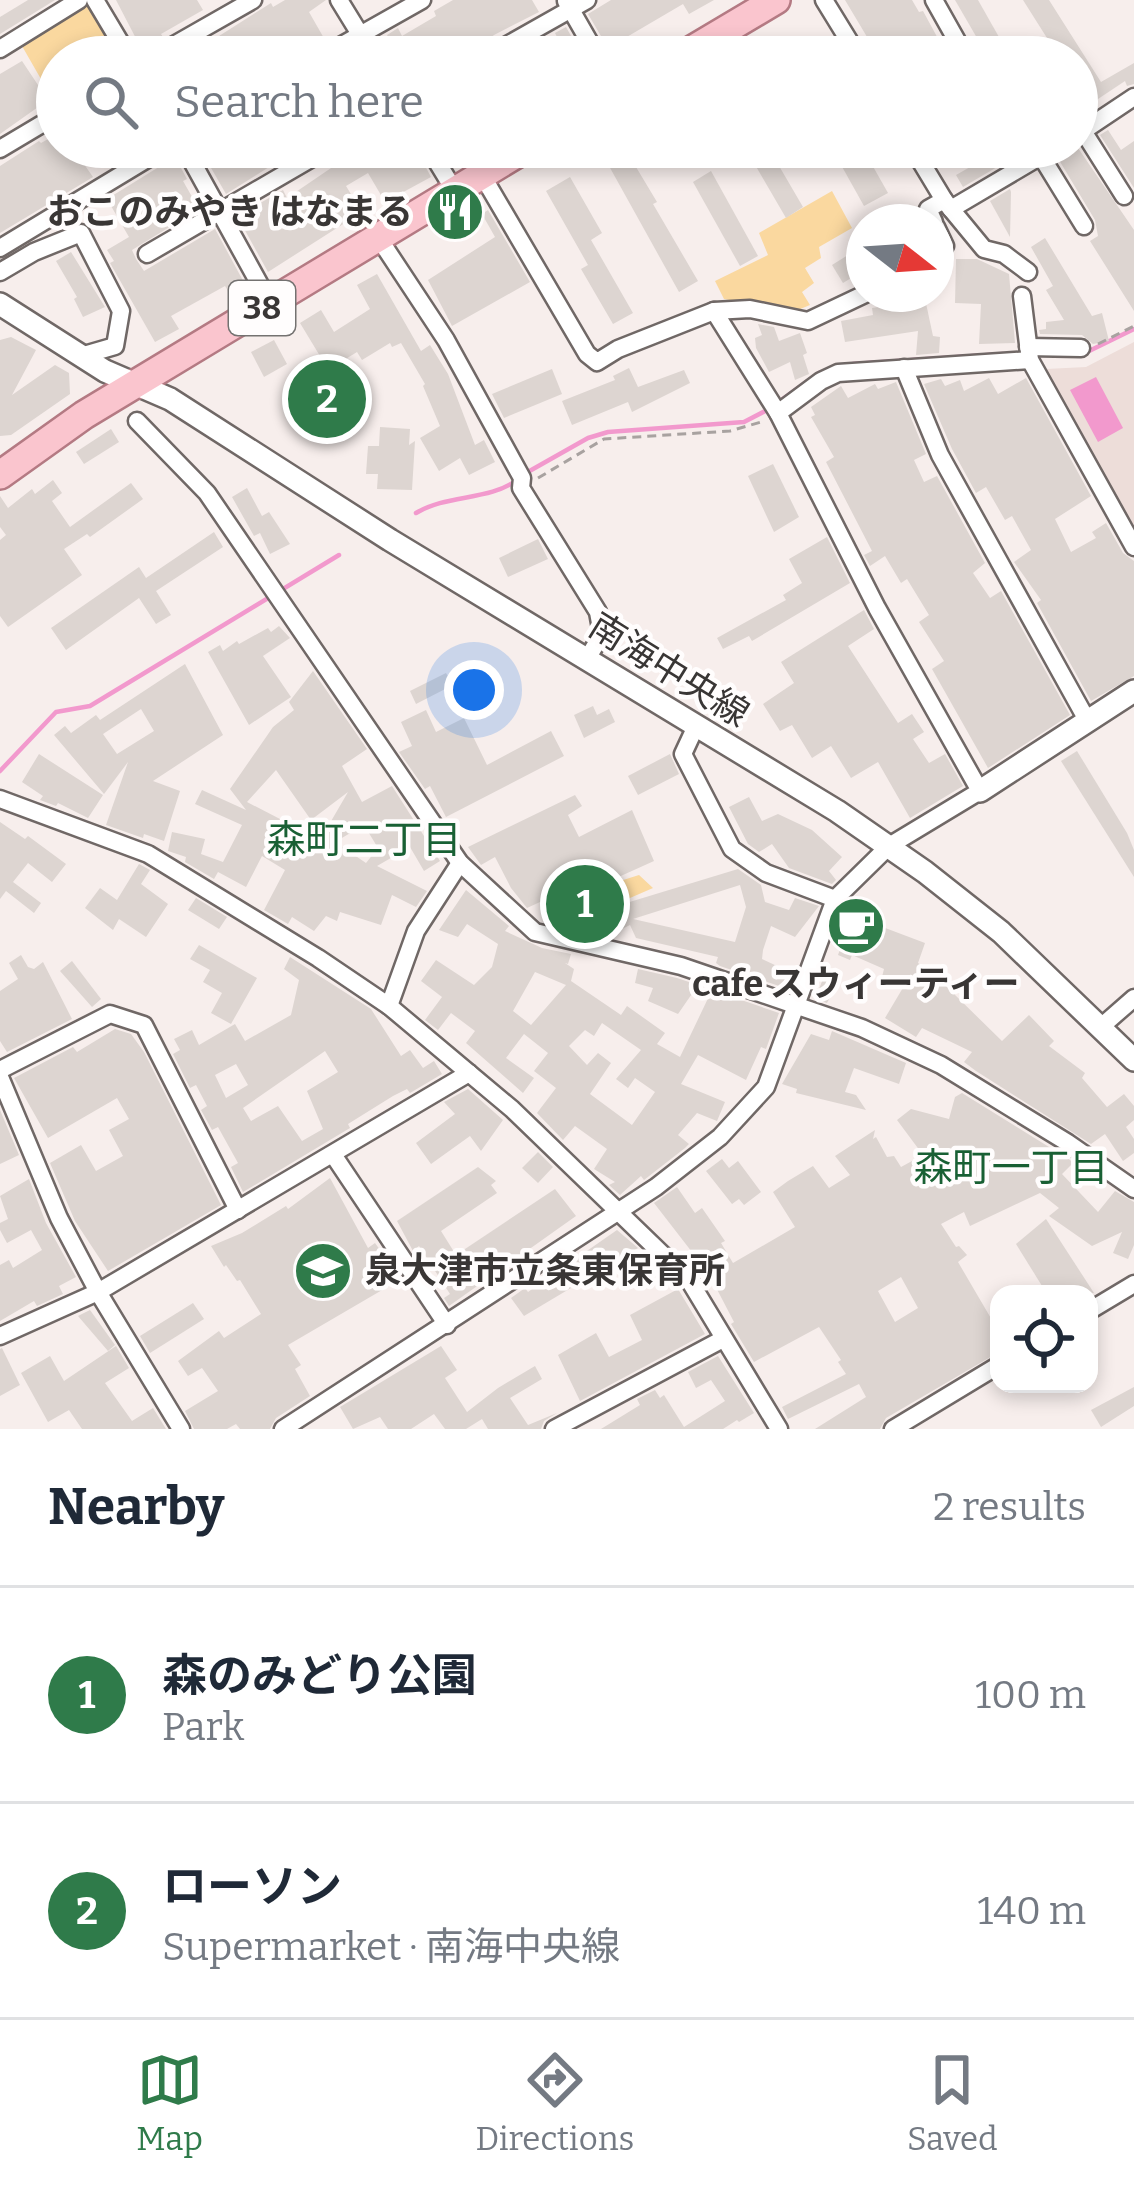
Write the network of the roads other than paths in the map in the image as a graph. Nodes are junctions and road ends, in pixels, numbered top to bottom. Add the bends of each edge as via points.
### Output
1 (79, 0) edge
2 (95, 0) edge
3 (253, 0) edge
4 (339, 0) edge
5 (422, 0) edge
6 (776, 0) edge
7 (824, 0) edge
8 (934, 0) edge
9 (574, 3) edge
10 (360, 34) junction
11 (116, 36) edge
12 (190, 36) edge
13 (357, 36) edge
14 (520, 36) edge
15 (589, 36) edge
16 (715, 36) edge
17 (846, 36) edge
18 (954, 36) edge
19 (0, 49) edge
20 (1134, 97) edge
21 (1098, 121) edge
22 (36, 128) edge
23 (0, 149) edge
24 (1098, 159) edge
25 (132, 168) edge
26 (195, 168) edge
27 (296, 168) edge
28 (441, 168) edge
29 (494, 168) edge
30 (925, 168) edge
31 (1018, 168) edge
32 (1049, 168) edge
33 (482, 175) junction
34 (456, 193) junction
35 (1124, 196) dead end
36 (948, 204) joint
37 (66, 208) junction
38 (954, 212) edge
39 (220, 213) junction
40 (1084, 226) dead end
41 (81, 233) junction
42 (378, 237) junction
43 (0, 248) edge
44 (147, 254) dead end
45 (0, 272) edge
46 (1028, 272) dead end
47 (1022, 296) dead end
48 (270, 303) junction
49 (846, 303) edge
50 (0, 304) edge
51 (714, 311) junction
52 (1081, 348) road end
53 (1029, 353) junction
54 (84, 355) junction
55 (904, 368) junction
56 (134, 386) junction
57 (775, 409) junction
58 (137, 421) dead end
59 (0, 475) edge
60 (1134, 548) edge
61 (587, 659) junction
62 (1134, 691) edge
63 (1087, 720) junction
64 (696, 726) junction
65 (980, 791) junction
66 (2, 795) edge
67 (889, 846) junction
68 (460, 863) junction
69 (835, 899) junction
70 (1134, 998) edge
71 (797, 1005) junction
72 (388, 1006) junction
73 (1102, 1026) junction
74 (1134, 1060) edge
75 (0, 1073) edge
76 (470, 1073) junction
77 (334, 1156) junction
78 (1134, 1189) edge
79 (238, 1210) junction
80 (619, 1210) junction
81 (1134, 1284) edge
82 (98, 1292) junction
83 (1098, 1306) edge
84 (447, 1325) junction
85 (0, 1336) edge
86 (723, 1340) junction
87 (990, 1370) edge
88 (182, 1429) edge
89 (283, 1429) edge
90 (554, 1429) edge
91 (779, 1429) edge
92 (893, 1429) edge

1 - 19 street
2 - 11 street
3 - 12 street
4 - 10 street
5 - 10 street
6 - 16 main road
7 - 17 street
8 - 18 street
9 - 14 street
9 - 15 street
10 - 13 street
20 - 21 street
22 - 23 street
24 - 35 street
25 - 37 street
26 - 39 street
27 - 39 street
28 - 34 street
29 - 33 main road, 38
30 - 36 street
31 - 36 street
32 - 40 street
33 - 34 main road, 38
33 - 51 street via 596,362
34 - 42 main road, 38
37 - 41 street
37 - 43 street
38 - 46 street via 984,249
39 - 44 street
39 - 48 street
41 - 45 street
41 - 54 street via 121,311 116,346
42 - 48 main road, 38
42 - 61 street via 446,340 598,612 602,634
47 - 53 street
48 - 56 main road, 38
49 - 51 street via 808,322 750,309
50 - 54 street, 南海中央線
51 - 57 street
52 - 53 street
53 - 55 street
53 - 60 street
54 - 56 street, 南海中央線
55 - 57 street via 838,373
55 - 63 street via 940,454
56 - 59 main road, 38
56 - 61 street, 南海中央線 via 170,399
57 - 65 street
58 - 68 street via 207,494
61 - 64 street, 南海中央線
62 - 63 street
63 - 65 street
64 - 67 street, 南海中央線
64 - 69 street via 683,754 732,848 766,873
65 - 67 street
66 - 72 street via 148,854
67 - 69 street
67 - 73 street, 南海中央線 via 1001,932
68 - 71 street via 535,932 681,966
68 - 72 street via 416,931
69 - 71 street
70 - 73 street
71 - 78 street via 940,1065
71 - 80 street via 766,1087 720,1138
72 - 76 street
73 - 74 street, 南海中央線
75 - 79 street via 110,1014 144,1025
75 - 82 street
76 - 77 street
76 - 80 street
77 - 79 street
77 - 84 street
79 - 82 street
80 - 84 street
80 - 86 street via 688,1280
81 - 83 street
82 - 85 street
82 - 88 street
84 - 89 street
86 - 90 street
86 - 91 street
87 - 92 street

